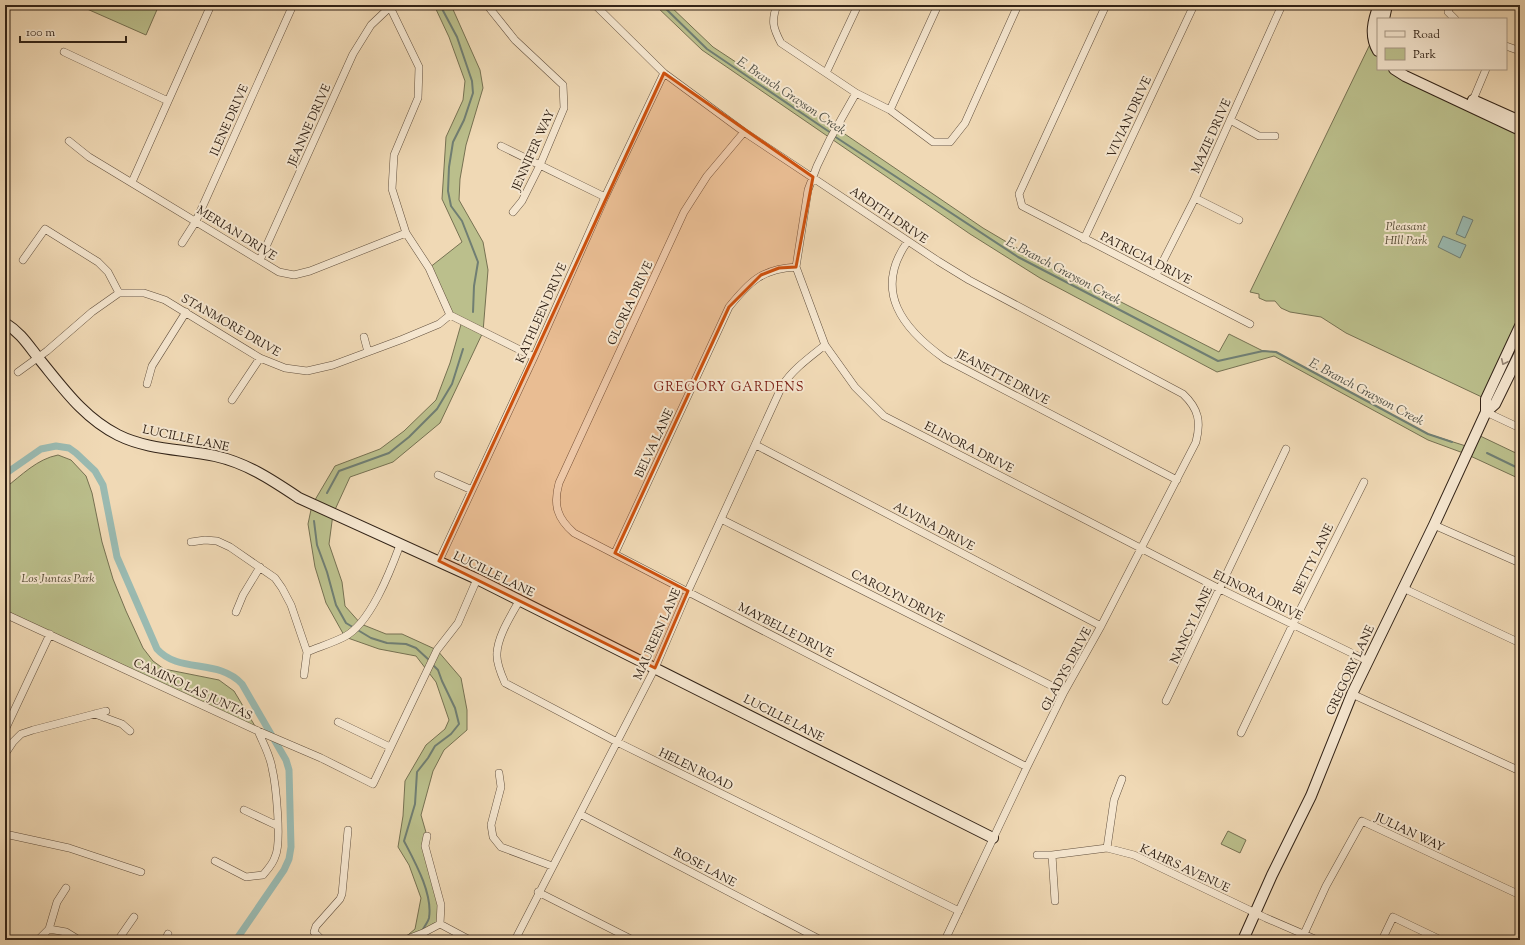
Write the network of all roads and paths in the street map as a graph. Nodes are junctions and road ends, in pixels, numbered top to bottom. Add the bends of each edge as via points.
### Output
1 (211, 5) edge
2 (293, 5) edge
3 (487, 5) edge
4 (595, 5) edge
5 (777, 5) edge
6 (858, 5) edge
7 (938, 5) edge
8 (1018, 5) edge
9 (1106, 5) edge
10 (1194, 5) edge
11 (1282, 5) edge
12 (1379, 5) edge
13 (1387, 5) edge
14 (1450, 5) edge
15 (390, 6) edge
16 (1384, 18) edge
17 (1454, 18) edge
18 (1376, 38) edge
19 (1507, 46) edge
20 (1520, 51) edge
21 (64, 52) dead end
22 (1396, 70) edge
23 (1409, 70) edge
24 (1486, 70) edge
25 (664, 73) junction
26 (826, 73) junction
27 (856, 93) junction
28 (168, 100) junction
29 (1473, 100) junction
30 (890, 110) junction
31 (1230, 120) junction
32 (1520, 121) edge
33 (1520, 130) edge
34 (744, 132) junction
35 (1275, 136) dead end
36 (69, 141) dead end
37 (501, 146) dead end
38 (540, 165) junction
39 (813, 177) junction
40 (132, 182) junction
41 (605, 197) junction
42 (1196, 198) junction
43 (513, 212) dead end
44 (1239, 220) dead end
45 (196, 221) junction
46 (406, 233) junction
47 (1084, 239) junction
48 (908, 241) junction
49 (182, 243) dead end
50 (23, 260) dead end
51 (260, 260) junction
52 (796, 267) junction
53 (1156, 275) junction
54 (119, 293) junction
55 (186, 312) junction
56 (450, 315) junction
57 (5, 323) edge
58 (1250, 324) dead end
59 (1520, 326) edge
60 (364, 337) dead end
61 (825, 345) junction
62 (368, 352) junction
63 (1520, 353) edge
64 (38, 357) junction
65 (534, 357) junction
66 (260, 358) junction
67 (18, 372) dead end
68 (147, 384) dead end
69 (232, 400) dead end
70 (1195, 408) joint
71 (1486, 412) junction
72 (1520, 428) edge
73 (756, 445) junction
74 (1286, 449) dead end
75 (438, 475) dead end
76 (1176, 480) junction
77 (1364, 482) dead end
78 (472, 490) junction
79 (556, 495) joint
80 (721, 519) junction
81 (1434, 525) junction
82 (191, 542) dead end
83 (400, 545) junction
84 (1140, 548) junction
85 (615, 553) junction
86 (439, 561) junction
87 (1520, 563) edge
88 (260, 567) junction
89 (478, 579) junction
90 (1403, 588) junction
91 (1220, 589) junction
92 (688, 591) junction
93 (520, 601) junction
94 (236, 612) dead end
95 (5, 614) edge
96 (1293, 624) junction
97 (1101, 626) junction
98 (50, 634) junction
99 (1520, 643) edge
100 (307, 652) junction
101 (1368, 661) junction
102 (655, 668) junction
103 (304, 675) dead end
104 (1064, 692) junction
105 (1352, 694) junction
106 (1166, 701) dead end
107 (106, 711) dead end
108 (95, 714) junction
109 (338, 722) dead end
110 (5, 730) edge
111 (130, 731) dead end
112 (261, 732) junction
113 (1241, 734) dead end
114 (617, 742) junction
115 (390, 747) junction
116 (5, 754) edge
117 (1027, 767) junction
118 (1520, 771) edge
119 (499, 773) dead end
120 (1122, 779) dead end
121 (244, 810) dead end
122 (580, 814) junction
123 (278, 826) junction
124 (348, 830) dead end
125 (5, 834) edge
126 (427, 836) dead end
127 (993, 838) junction
128 (1107, 848) junction
129 (1037, 855) dead end
130 (1052, 855) junction
131 (215, 862) dead end
132 (552, 866) junction
133 (140, 872) dead end
134 (66, 888) dead end
135 (538, 892) junction
136 (1520, 895) edge
137 (1055, 901) dead end
138 (959, 911) junction
139 (1255, 913) junction
140 (134, 917) dead end
141 (440, 924) junction
142 (49, 929) junction
143 (1304, 934) junction
144 (38, 940) edge
145 (79, 940) edge
146 (118, 940) edge
147 (322, 940) edge
148 (405, 940) edge
149 (470, 940) edge
150 (515, 940) edge
151 (633, 940) edge
152 (820, 940) edge
153 (945, 940) edge
154 (1243, 940) edge
155 (1317, 940) edge
156 (1382, 940) edge
157 (1441, 940) edge

1 - 28 street
2 - 45 street, ILENE DRIVE
3 - 38 street, JENNIFER WAY via 515,40 563,85 564,108
4 - 25 street, ARDITH DRIVE
5 - 26 street via 773,19 774,30 781,43
6 - 26 street
7 - 30 street
8 - 30 street via 965,123 950,142 933,142
9 - 47 street, PATRICIA DRIVE via 1019,194 1022,206
10 - 47 street, VIVIAN DRIVE
11 - 31 street, MAZIE DRIVE
12 - 18 street via 1373,23
13 - 16 street
14 - 17 street via 1448,12
15 - 46 street via 419,67 418,98 394,155 392,189
15 - 51 street, JEANNE DRIVE via 371,25 353,54
19 - 20 street
21 - 28 street
22 - 33 street
23 - 29 street
24 - 29 street
25 - 34 street, ARDITH DRIVE
25 - 41 street, KATHLEEN DRIVE
26 - 27 street
27 - 30 street
27 - 39 street, ELINORA DRIVE via 830,139
28 - 40 street
29 - 32 street
31 - 35 street via 1259,136
31 - 42 street, MAZIE DRIVE
34 - 39 street, ARDITH DRIVE
34 - 79 street, GLORIA DRIVE via 707,176 684,212 559,483
36 - 40 street, MERIAN DRIVE via 89,157
37 - 38 street
38 - 41 street
38 - 43 street, JENNIFER WAY via 522,201
39 - 48 street, ARDITH DRIVE
39 - 52 street, ELINORA DRIVE via 808,190
40 - 45 street, MERIAN DRIVE
41 - 65 street, KATHLEEN DRIVE
42 - 44 street
42 - 53 street, MAZIE DRIVE
45 - 49 street, ILENE DRIVE
45 - 51 street, MERIAN DRIVE
46 - 51 street, MERIAN DRIVE via 294,275 279,272
46 - 56 street via 429,268
47 - 53 street, PATRICIA DRIVE
48 - 70 street, ARDITH DRIVE via 969,280 1183,394
48 - 76 street, JEANETTE DRIVE via 900,251 895,264 892,276 894,297 902,319 928,347 945,359
50 - 54 street via 45,229 98,262 108,272
52 - 61 street, ELINORA DRIVE
52 - 85 street, BELVA LANE via 779,268 762,275 741,292 729,307
53 - 58 street, PATRICIA DRIVE
54 - 55 street, STANMORE DRIVE via 144,293 165,300
54 - 64 street
55 - 66 street, STANMORE DRIVE
55 - 68 street via 152,366
56 - 62 street, STANMORE DRIVE via 440,324
56 - 65 street
57 - 64 street, LUCILLE LANE via 17,331
59 -> 71 street, GREGORY LANE via 1486,399
60 - 62 street
61 - 73 street, MAUREEN LANE via 787,378
61 - 84 street, ELINORA DRIVE via 856,387 884,416
62 - 66 street, STANMORE DRIVE via 334,365 307,371 284,368
63 - 71 street, GREGORY LANE via 1495,404
64 - 67 street
64 - 83 street, LUCILLE LANE via 72,400 92,419 118,435 149,446 216,456 247,466 298,498
65 - 78 street, KATHLEEN DRIVE
66 - 69 street
70 - 76 street, GLADYS DRIVE via 1199,430 1196,442
71 - 72 street
71 - 81 street, GREGORY LANE
73 - 80 street, MAUREEN LANE
73 - 97 street, ALVINA DRIVE
74 - 91 street, NANCY LANE
75 - 78 street
76 - 84 street, GLADYS DRIVE
77 - 96 street, BETTY LANE
78 - 86 street, KATHLEEN DRIVE
79 - 85 street, MAYBELLE DRIVE via 556,504 565,525 574,533
80 - 92 street, MAUREEN LANE
80 - 104 street, CAROLYN DRIVE
81 - 87 street
81 - 90 street, GREGORY LANE
82 - 88 street via 217,541
83 - 86 street, LUCILLE LANE
83 - 100 street via 372,609 361,624 345,637
84 - 91 street, ELINORA DRIVE
84 - 97 street, GLADYS DRIVE
85 - 92 street, MAYBELLE DRIVE
86 - 89 street, LUCILLE LANE
88 - 94 street
88 - 100 street via 282,588 291,605
89 - 93 street, LUCILLE LANE
89 - 115 street via 458,623 437,650
90 - 99 street
90 - 101 street, GREGORY LANE
91 - 96 street, ELINORA DRIVE
91 - 106 street, NANCY LANE
92 - 102 street, MAUREEN LANE
92 - 117 street, MAYBELLE DRIVE
93 - 102 street, LUCILLE LANE
93 - 114 street, HELEN ROAD via 501,637 496,653 505,683
95 - 98 street, CAMINO LAS JUNTAS
96 - 101 street, ELINORA DRIVE
96 - 113 street, BETTY LANE
97 - 104 street, GLADYS DRIVE
98 - 110 street
98 - 112 street, CAMINO LAS JUNTAS
100 - 103 street
101 - 105 street, GREGORY LANE
102 - 114 street, MAUREEN LANE
102 - 127 street, LUCILLE LANE
104 - 117 street, GLADYS DRIVE
105 - 118 street
105 - 139 street, GREGORY LANE via 1311,796
107 - 108 street
108 - 111 street via 122,724
108 - 116 street via 20,734
109 - 115 street
112 - 115 street, CAMINO LAS JUNTAS via 373,784
112 - 123 street via 272,767
114 - 122 street, MAUREEN LANE
114 - 138 street, HELEN ROAD
117 - 127 street, GLADYS DRIVE
119 - 132 street via 501,787 491,825 493,837 500,846
120 - 128 street via 1114,800
121 - 123 street
122 - 132 street, MAUREEN LANE
122 - 152 street, ROSE LANE
123 - 131 street via 276,857 263,875 246,877
124 - 147 street via 342,894 314,932
125 - 133 street via 69,848
126 - 141 street via 425,846 441,905
127 - 138 street, GLADYS DRIVE
128 - 130 street, KAHRS AVENUE
128 - 139 street, KAHRS AVENUE via 1134,855
129 - 130 street, KAHRS AVENUE
130 - 137 street
132 - 135 street, MAUREEN LANE
134 - 142 street via 57,902
135 - 150 street, MAUREEN LANE
135 - 151 street
136 - 143 street, JULIAN WAY via 1362,821 1326,886
138 - 153 street, GLADYS DRIVE
139 - 143 street, KAHRS AVENUE
139 - 154 street, GREGORY LANE
140 - 146 street
141 - 148 street
141 - 149 street
142 - 144 street
142 - 145 street via 66,932
143 - 155 street, KAHRS AVENUE
156 - 157 street via 1392,917

